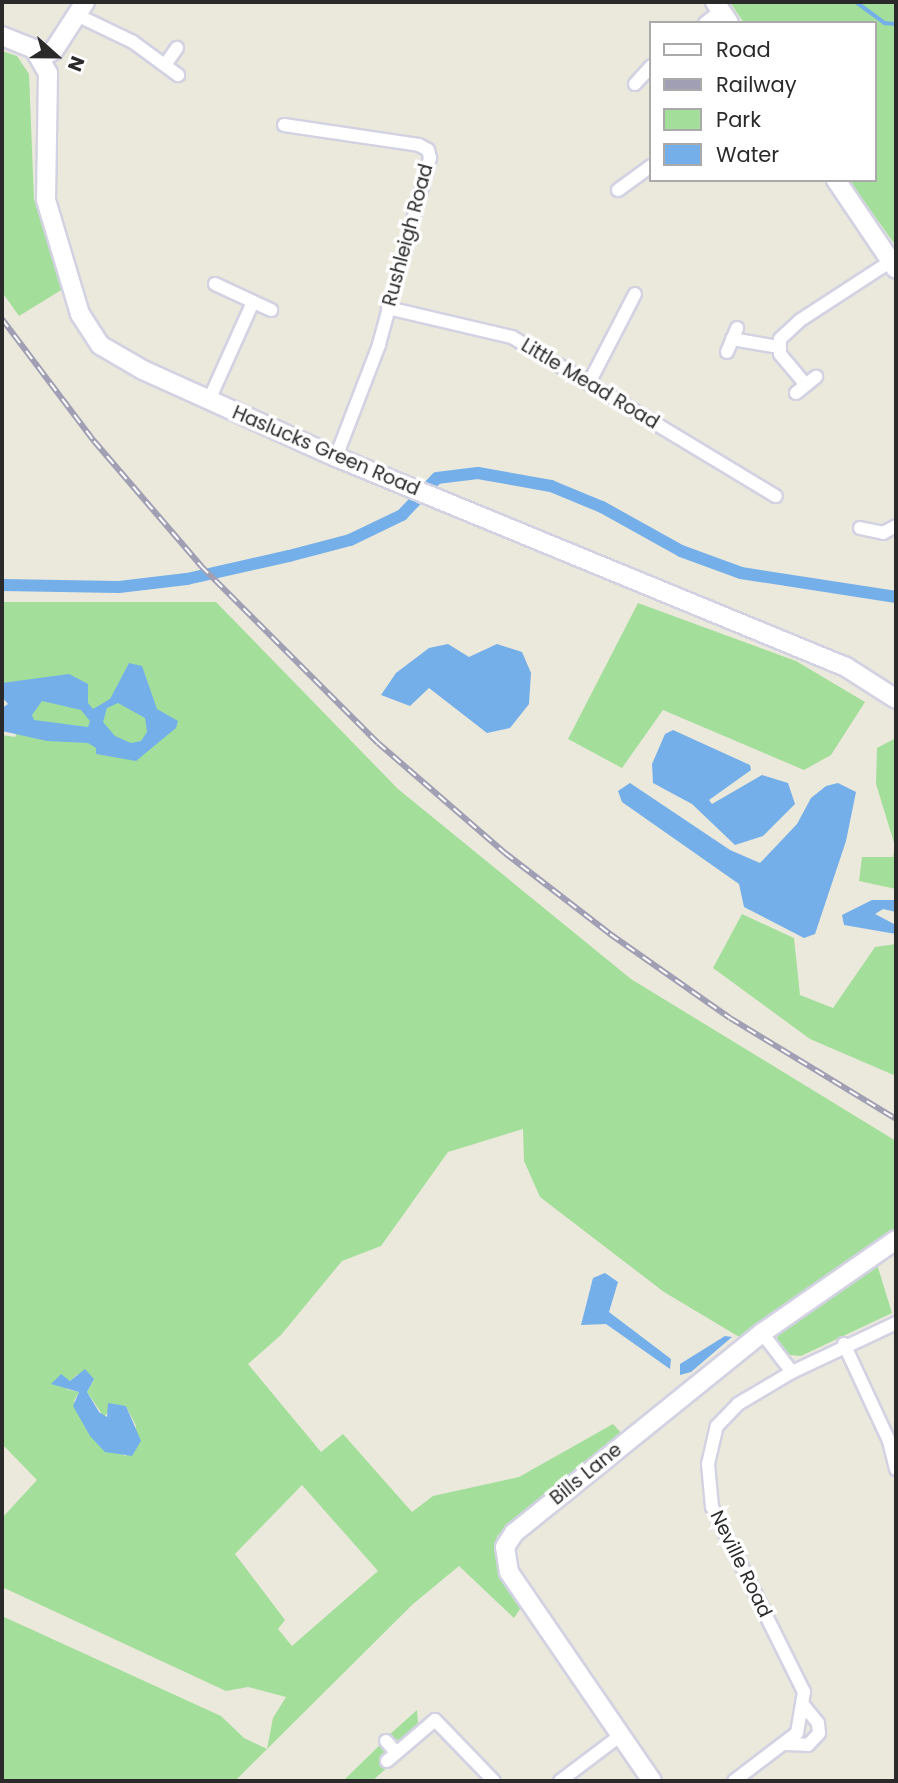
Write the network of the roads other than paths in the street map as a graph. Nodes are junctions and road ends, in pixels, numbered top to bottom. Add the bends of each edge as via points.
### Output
1 (82, 9) edge
2 (2, 36) edge
3 (177, 48) dead end
4 (41, 58) junction
5 (165, 65) junction
6 (650, 67) edge
7 (178, 75) dead end
8 (635, 85) dead end
9 (284, 125) dead end
10 (650, 167) edge
11 (837, 182) edge
12 (618, 190) dead end
13 (893, 265) edge
14 (215, 284) dead end
15 (635, 294) dead end
16 (253, 302) junction
17 (388, 308) junction
18 (271, 310) dead end
19 (779, 347) junction
20 (727, 352) dead end
21 (589, 383) junction
22 (806, 385) dead end
23 (209, 400) junction
24 (336, 457) junction
25 (776, 496) dead end
26 (896, 526) edge
27 (860, 528) dead end
28 (896, 699) edge
29 (896, 1240) edge
30 (896, 1322) edge
31 (762, 1333) junction
32 (845, 1344) junction
33 (792, 1372) junction
34 (896, 1469) edge
35 (804, 1706) junction
36 (621, 1735) junction
37 (386, 1741) dead end
38 (785, 1744) junction
39 (494, 1781) edge
40 (560, 1781) edge
41 (652, 1781) edge
42 (734, 1781) edge

1 - 4 street via 54,50
1 - 5 street
2 - 4 street via 34,49
3 - 5 street
4 - 23 street, Haslucks Green Road via 49,84 46,200 70,286 89,332 117,357
5 - 7 street
6 - 8 street
9 - 17 street, Rushleigh Road via 428,150 430,158
10 - 12 street
11 - 13 street
13 - 19 street via 787,330
14 - 16 street
15 - 21 street
16 - 18 street
16 - 23 street
17 - 21 street, Little Mead Road via 512,337
17 - 24 street, Rushleigh Road via 379,345
19 - 20 street via 734,334
19 - 22 street
21 - 25 street, Little Mead Road
23 - 24 street, Haslucks Green Road
24 - 28 street, Haslucks Green Road via 846,667
26 - 27 street via 883,533
29 - 31 street, Bills Lane
30 - 32 street, Neville Road
31 - 33 street
31 - 36 street, Bills Lane via 514,1533 505,1547 509,1572
32 - 33 street, Neville Road
32 - 34 street via 889,1441
33 - 35 street, Neville Road via 738,1404 717,1426 707,1485 712,1507 804,1692
35 - 38 street, Neville Road via 796,1733
35 - 38 street, Neville Road via 818,1723 819,1733 808,1745
36 - 40 street
36 - 41 street, Bills Lane
37 - 39 street via 392,1757 435,1720
38 - 42 street, Neville Road

